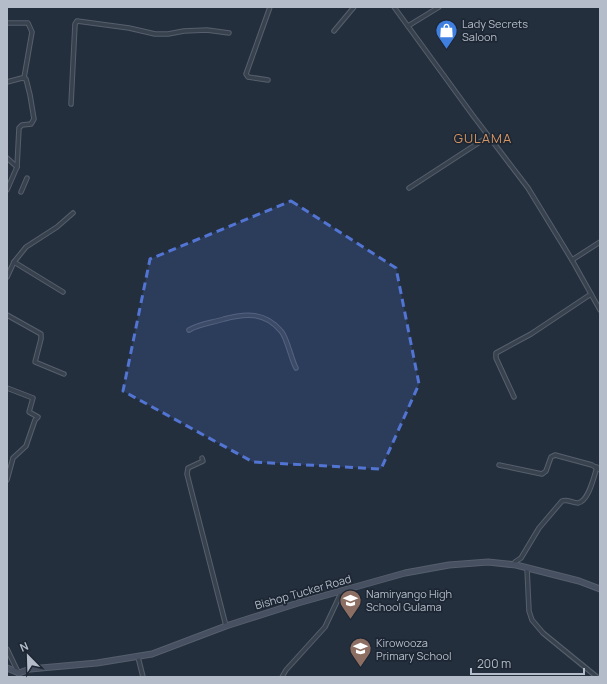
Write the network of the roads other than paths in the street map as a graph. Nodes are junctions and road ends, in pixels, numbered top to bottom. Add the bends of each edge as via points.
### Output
1 (270, 7) edge
2 (354, 7) edge
3 (394, 7) edge
4 (439, 7) edge
5 (7, 23) edge
6 (408, 26) junction
7 (334, 31) dead end
8 (229, 32) dead end
9 (24, 78) junction
10 (268, 80) dead end
11 (7, 82) edge
12 (71, 104) dead end
13 (488, 136) junction
14 (7, 158) edge
15 (17, 167) junction
16 (27, 178) dead end
17 (409, 188) dead end
18 (7, 190) edge
19 (21, 192) dead end
20 (73, 213) dead end
21 (600, 242) edge
22 (572, 260) junction
23 (14, 262) junction
24 (7, 277) edge
25 (63, 292) dead end
26 (591, 294) junction
27 (600, 310) edge
28 (7, 315) edge
29 (189, 330) dead end
30 (296, 368) dead end
31 (64, 374) dead end
32 (7, 388) edge
33 (514, 397) dead end
34 (202, 458) dead end
35 (499, 465) dead end
36 (599, 468) edge
37 (7, 480) edge
38 (515, 562) dead end
39 (527, 568) junction
40 (600, 589) edge
41 (343, 590) junction
42 (226, 626) junction
43 (7, 649) edge
44 (138, 657) junction
45 (7, 668) edge
46 (20, 675) edge
47 (143, 677) edge
48 (282, 677) edge
49 (597, 677) edge

1 - 10 street via 246,74 248,77
2 - 7 street
3 - 6 street
4 - 6 street
5 - 9 street via 28,24 32,32
6 - 13 street
8 - 12 street via 207,30 155,34 77,21
9 - 11 street
9 - 15 street via 34,119 30,124 22,125 20,128
13 - 17 street
13 - 22 street via 528,188
14 - 15 street
15 - 18 street
16 - 19 street
20 - 23 street via 61,225 26,247
21 - 22 street
22 - 26 street
23 - 24 street
23 - 25 street
26 - 27 street
26 - 33 street via 531,334 496,353
28 - 31 street via 41,334 35,362
29 - 30 street via 200,324 236,315 260,317 274,324 282,332
32 - 37 street via 33,398 29,412 38,417 26,446 13,458
34 - 42 street via 203,461 188,468 187,474
35 - 36 street via 542,474 546,471 551,457 555,455
36 - 38 street via 584,500 576,503 565,500 560,504 534,536 521,558
39 - 40 main road, Bishop Tucker Road
39 - 41 main road, Bishop Tucker Road via 488,562 449,565 405,573
39 - 49 street via 529,611 532,620 543,633
41 - 42 main road, Bishop Tucker Road
41 - 48 street via 325,626
42 - 44 main road, Bishop Tucker Road via 164,650
43 - 46 street
44 - 46 main road, Bishop Tucker Road via 30,669
44 - 47 street
45 - 46 main road

